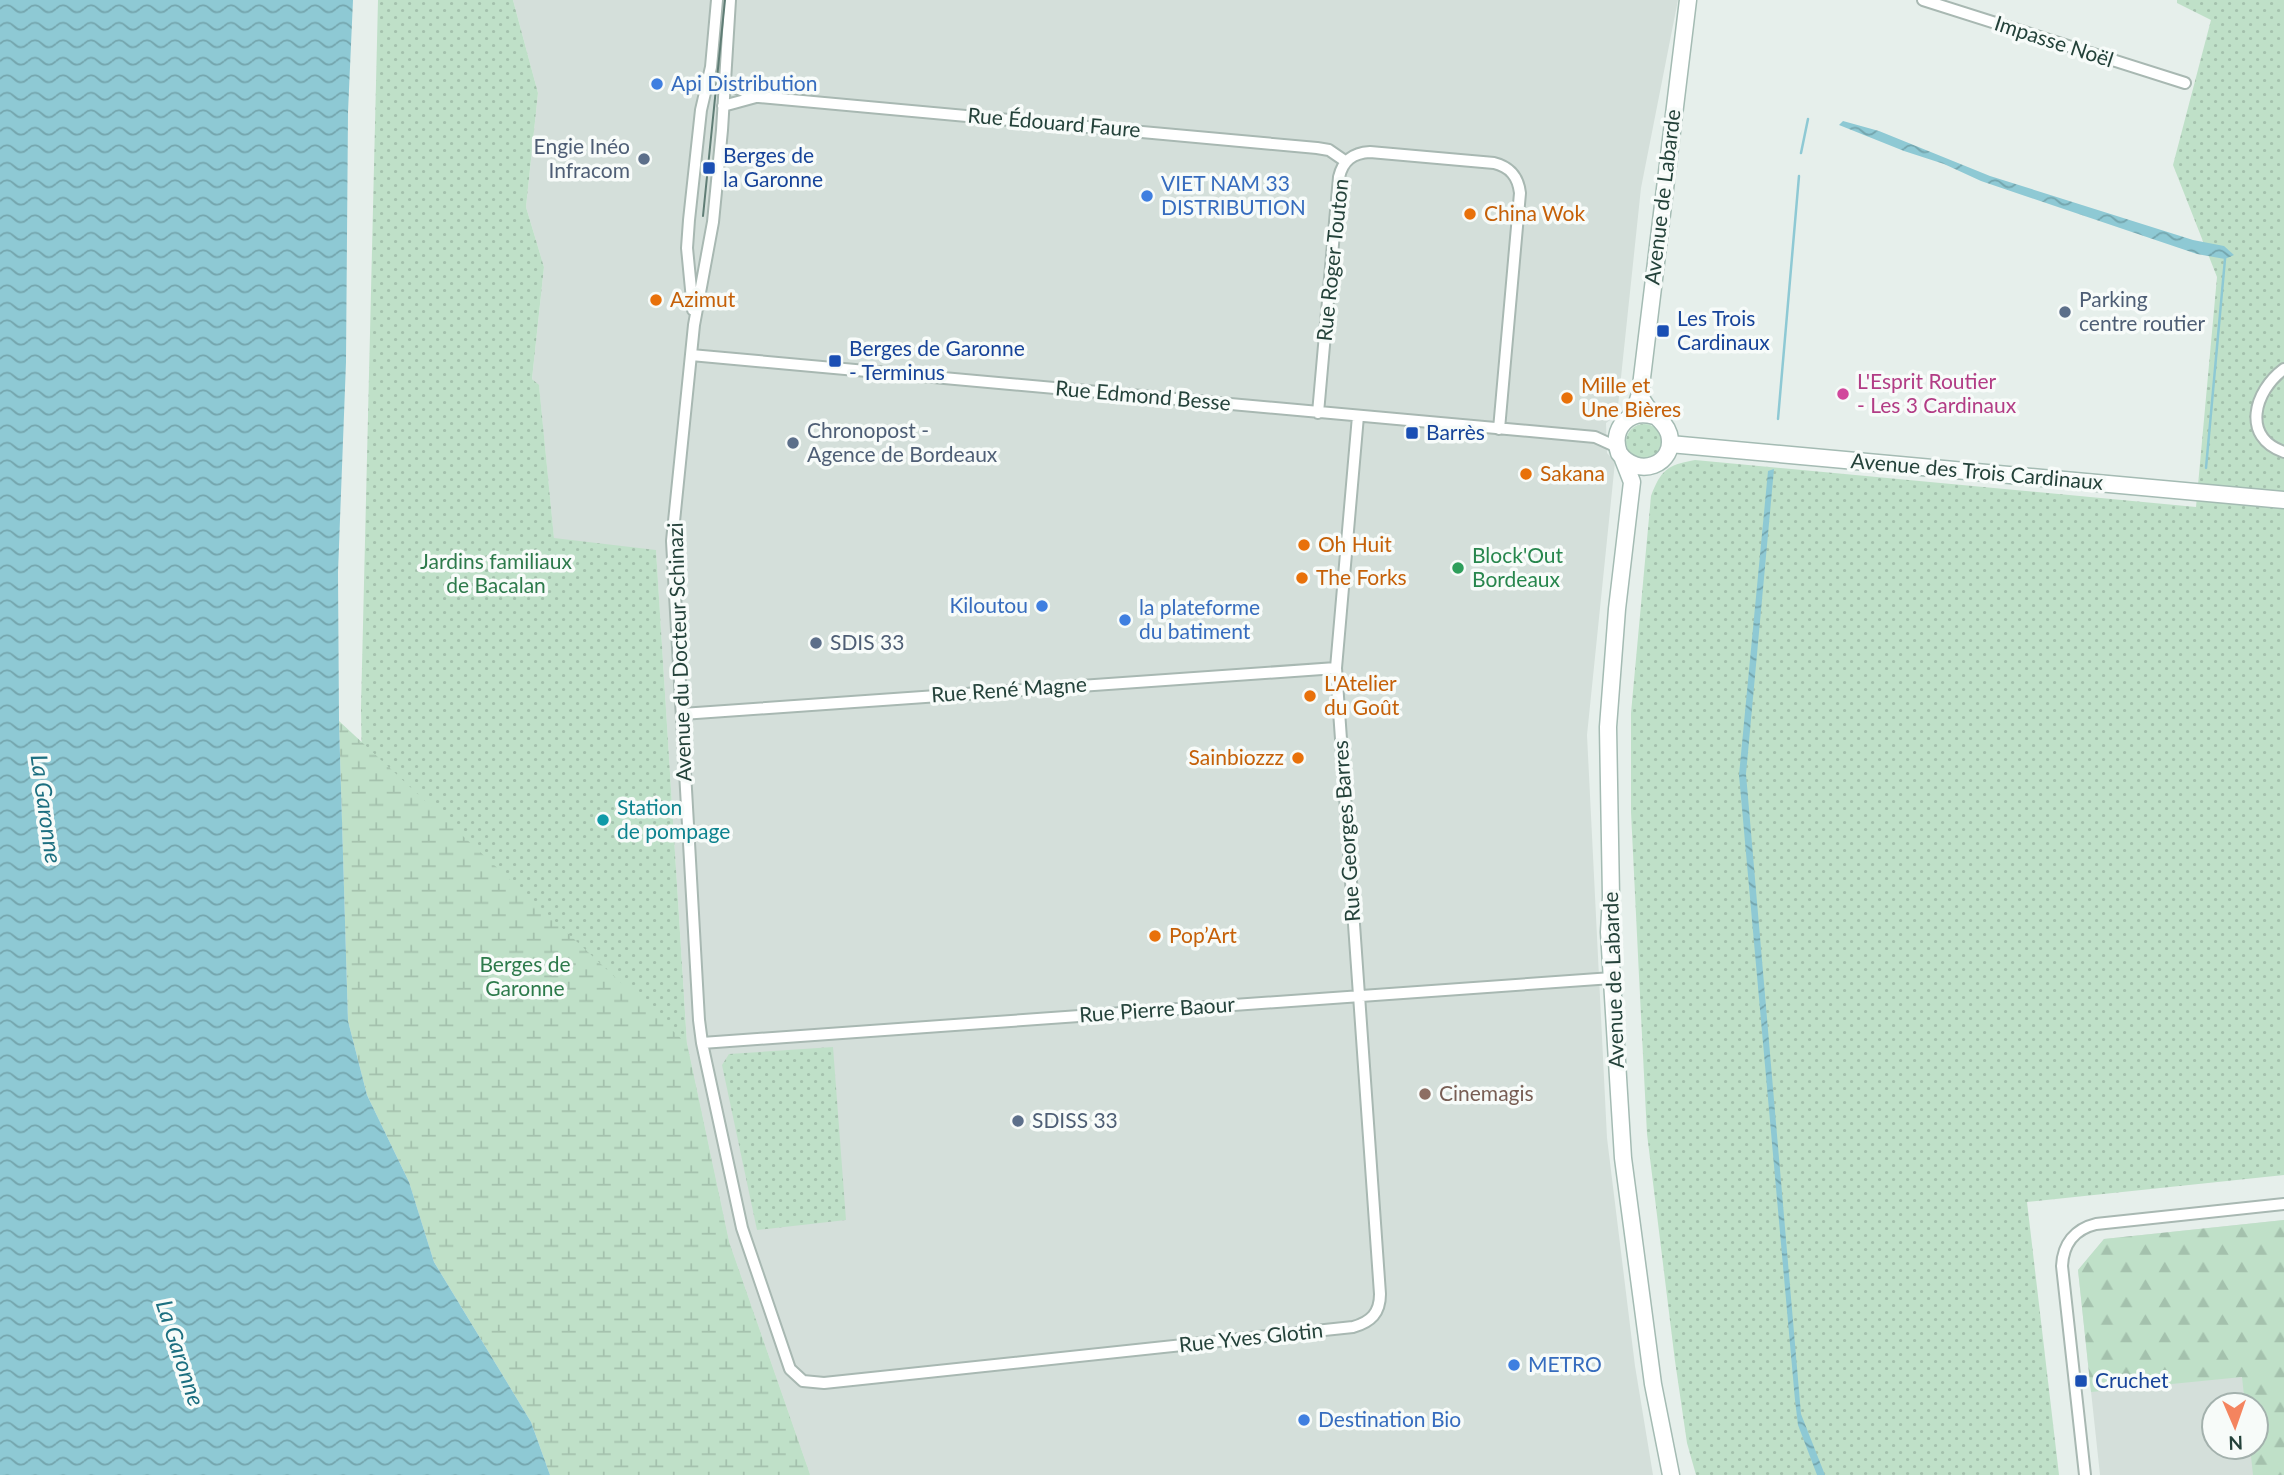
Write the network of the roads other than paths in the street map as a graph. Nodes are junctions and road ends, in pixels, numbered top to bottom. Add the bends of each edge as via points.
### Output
1 (716, 0) edge
2 (730, 0) edge
3 (1688, 0) edge
4 (1923, 0) edge
5 (724, 83) junction
6 (2185, 83) dead end
7 (759, 97) junction
8 (723, 106) junction
9 (1345, 161) junction
10 (694, 325) junction
11 (691, 355) junction
12 (2284, 369) edge
13 (1640, 394) junction
14 (1318, 413) junction
15 (1358, 416) junction
16 (1654, 416) junction
17 (1624, 423) junction
18 (1499, 429) junction
19 (1595, 438) junction
20 (1670, 444) junction
21 (2284, 452) edge
22 (1620, 453) junction
23 (1648, 467) junction
24 (1632, 482) junction
25 (2284, 500) edge
26 (1336, 668) junction
27 (682, 714) junction
28 (1612, 978) junction
29 (1359, 995) junction
30 (702, 1043) junction
31 (2284, 1204) edge
32 (803, 1381) joint
33 (1671, 1475) edge
34 (2085, 1475) edge

1 - 10 street, Avenue du Docteur Schinazi via 687,248
2 - 5 street, Avenue du Docteur Schinazi
3 - 13 main road, Avenue de Labarde
4 - 6 street, Impasse Noël
5 - 7 street, Rue Édouard Faure
5 - 8 street, Avenue du Docteur Schinazi
7 - 8 street, Rue Édouard Faure
7 - 9 street, Rue Édouard Faure via 1317,148
8 - 10 street, Avenue du Docteur Schinazi via 711,232
9 - 14 street, Rue Roger Touton via 1339,177
9 - 18 street, Rue Roger Touton via 1364,153 1494,163 1515,176 1520,193
10 - 11 street, Avenue du Docteur Schinazi
11 - 14 street, Rue Edmond Besse
11 - 27 street, Avenue du Docteur Schinazi via 672,541
12 - 21 street via 2263,391 2257,411 2257,430 2270,447
13 - 16 main road
13 - 17 main road, Avenue de Labarde
14 - 15 street, Rue Edmond Besse
15 - 18 street, Rue Edmond Besse
15 - 26 street, Rue Georges Barres
16 - 17 main road via 1641,414
16 - 20 main road via 1668,431
17 - 19 street, Rue Edmond Besse
17 - 22 main road
18 - 19 street, Rue Edmond Besse
19 - 22 street, Rue Edmond Besse
20 - 23 main road via 1662,459
20 - 25 main road, Avenue des Trois Cardinaux
22 - 23 main road via 1634,466
22 - 24 main road, Avenue de Labarde
23 - 24 main road
24 - 28 main road, Avenue de Labarde via 1608,727
26 - 27 street, Rue René Magne
26 - 29 street, Rue Georges Barres
27 - 30 street, Avenue du Docteur Schinazi
28 - 29 street, Rue Pierre Baour
28 - 33 main road, Avenue de Labarde via 1625,1168 1655,1396
29 - 30 street, Rue Pierre Baour
29 - 32 street, Rue Yves Glotin via 1380,1294 1378,1311 1367,1322 824,1383
30 - 32 street, Avenue du Docteur Schinazi via 742,1228 790,1369
31 - 34 street via 2089,1226 2067,1245 2063,1273

